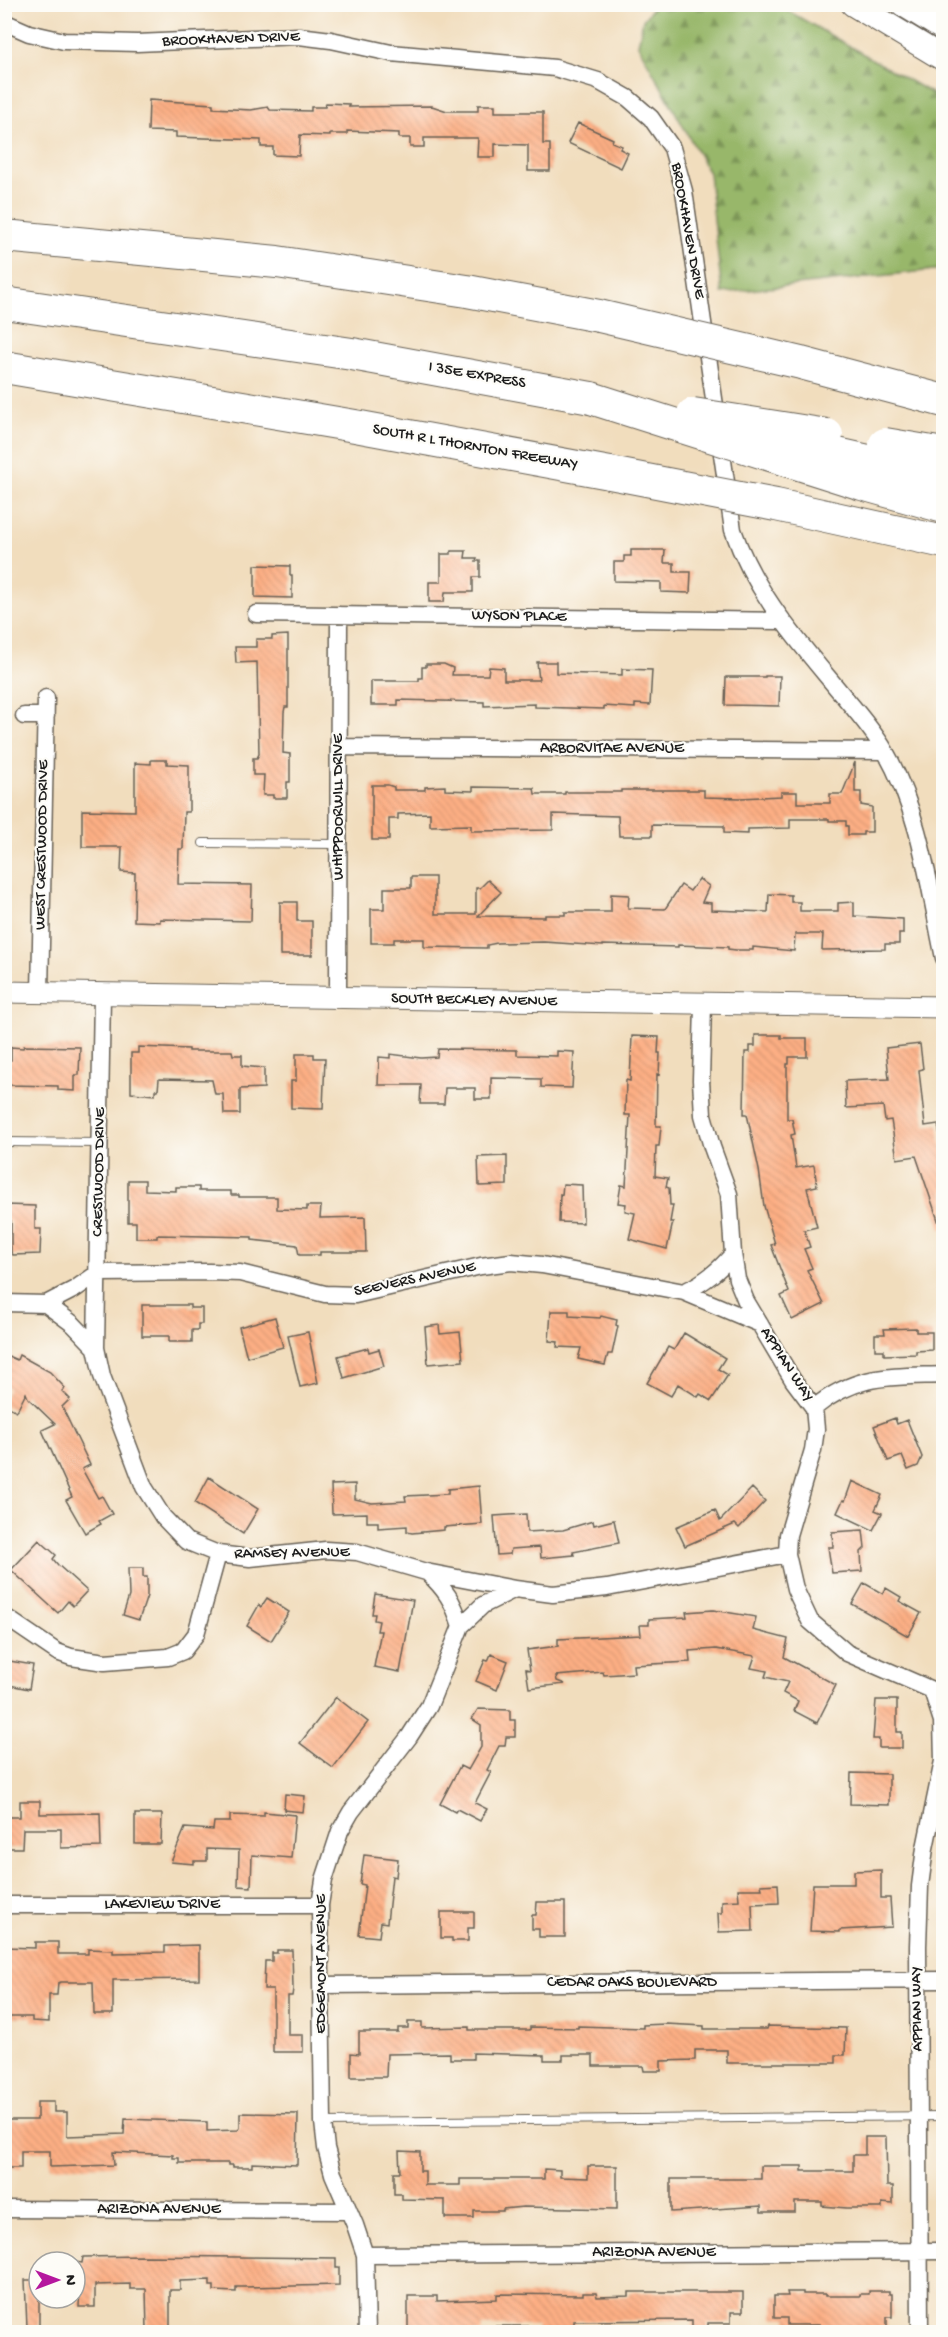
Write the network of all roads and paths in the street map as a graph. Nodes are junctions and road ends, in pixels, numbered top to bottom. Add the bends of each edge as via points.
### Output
1 (853, 4) edge
2 (903, 4) edge
3 (4, 22) edge
4 (944, 29) edge
5 (944, 58) edge
6 (4, 236) edge
7 (4, 303) edge
8 (4, 367) edge
9 (591, 398) junction
10 (944, 401) edge
11 (944, 454) edge
12 (944, 478) edge
13 (944, 507) edge
14 (944, 542) edge
15 (256, 614) dead end
16 (339, 615) junction
17 (782, 621) junction
18 (46, 698) dead end
19 (24, 716) dead end
20 (46, 716) junction
21 (340, 747) junction
22 (885, 751) junction
23 (202, 843) dead end
24 (339, 844) junction
25 (944, 957) edge
26 (4, 993) edge
27 (40, 993) junction
28 (102, 995) junction
29 (338, 998) junction
30 (703, 1005) junction
31 (944, 1007) edge
32 (4, 1143) edge
33 (101, 1143) junction
34 (733, 1254) junction
35 (98, 1273) junction
36 (684, 1292) junction
37 (4, 1303) edge
38 (46, 1304) junction
39 (760, 1324) junction
40 (96, 1348) junction
41 (944, 1375) edge
42 (814, 1408) junction
43 (218, 1554) junction
44 (787, 1554) junction
45 (426, 1572) junction
46 (515, 1589) junction
47 (4, 1616) edge
48 (461, 1626) junction
49 (938, 1691) edge
50 (4, 1905) edge
51 (320, 1905) junction
52 (918, 1980) junction
53 (944, 1980) edge
54 (321, 1985) junction
55 (920, 2116) junction
56 (944, 2116) edge
57 (323, 2122) junction
58 (4, 2209) edge
59 (349, 2211) junction
60 (921, 2251) junction
61 (944, 2251) edge
62 (365, 2255) junction
63 (367, 2332) edge
64 (920, 2332) edge

1 - 5 main road
2 - 4 main road
3 - 17 street, BROOKHAVEN DRIVE via 64,41 137,43 299,36 332,40 391,53 555,68 598,81 628,98 651,118 672,148 684,191 733,530 760,590
6 - 10 highway, bridge via 277,262 467,291 599,316
7 - 9 highway, I 35E EXPRESS via 352,354
8 - 14 highway, SOUTH R L THORNTON FREEWAY, bridge via 610,473
9 - 11 highway, bridge
9 - 12 highway, I 35E EXPRESS, bridge
9 - 13 highway, bridge
15 - 16 street, WYSON PLACE
16 - 17 street, WYSON PLACE
16 - 21 street, WHIPPOORWILL DRIVE
17 - 22 street, BROOKHAVEN DRIVE
18 - 20 street, WEST CRESTWOOD DRIVE
19 - 20 street
20 - 27 street, WEST CRESTWOOD DRIVE
21 - 22 street, ARBORVITAE AVENUE
21 - 24 street, WHIPPOORWILL DRIVE
22 - 25 street, BROOKHAVEN DRIVE via 915,822
23 - 24 lane
24 - 29 street, WHIPPOORWILL DRIVE
26 - 27 street, SOUTH BECKLEY AVENUE
27 - 28 street, SOUTH BECKLEY AVENUE
28 - 29 street, SOUTH BECKLEY AVENUE
28 - 33 street, CRESTWOOD DRIVE
29 - 30 street, SOUTH BECKLEY AVENUE
30 - 31 street, SOUTH BECKLEY AVENUE
30 - 34 street, APPIAN WAY via 704,1115 729,1194
32 - 33 lane
33 - 35 street, CRESTWOOD DRIVE
34 - 36 street via 719,1271
34 - 39 street, APPIAN WAY via 737,1279
35 - 36 street, SEEVERS AVENUE via 240,1273 325,1294 355,1295 511,1262
35 - 38 street
35 - 40 street, CRESTWOOD DRIVE
36 - 39 street, SEEVERS AVENUE
37 - 38 street
38 - 40 street
39 - 42 street, APPIAN WAY
40 - 43 street, CRESTWOOD DRIVE via 102,1376 144,1487 163,1517 186,1541
41 - 42 street via 863,1380 830,1395
42 - 44 street, APPIAN WAY via 813,1450 788,1535
43 - 45 street, RAMSEY AVENUE via 250,1558 326,1550 357,1552
43 - 47 street, RAMSEY AVENUE via 196,1634 183,1651 168,1657 105,1662 71,1657 57,1652
44 - 46 street, RAMSEY AVENUE via 582,1592 553,1594
44 - 49 street, APPIAN WAY via 795,1589 810,1621 828,1639 866,1663
45 - 46 street, RAMSEY AVENUE
45 - 48 street via 443,1587
46 - 48 street, EDGEMONT AVENUE via 483,1605
48 - 51 street, EDGEMONT AVENUE via 429,1706 340,1831
49 - 52 street, APPIAN WAY via 943,1761 920,1886
50 - 51 street, LAKEVIEW DRIVE
51 - 54 street, EDGEMONT AVENUE
52 - 53 street, CEDAR OAKS BOULEVARD
52 - 54 street, CEDAR OAKS BOULEVARD
52 - 55 street, APPIAN WAY
54 - 57 street, EDGEMONT AVENUE
55 - 56 lane
55 - 57 lane
55 - 60 street, APPIAN WAY
57 - 59 street, EDGEMONT AVENUE via 333,2174
58 - 59 street, ARIZONA AVENUE
59 - 62 street, EDGEMONT AVENUE
60 - 61 street, ARIZONA AVENUE
60 - 62 street, ARIZONA AVENUE
60 - 64 street, APPIAN WAY
62 - 63 street, EDGEMONT AVENUE

